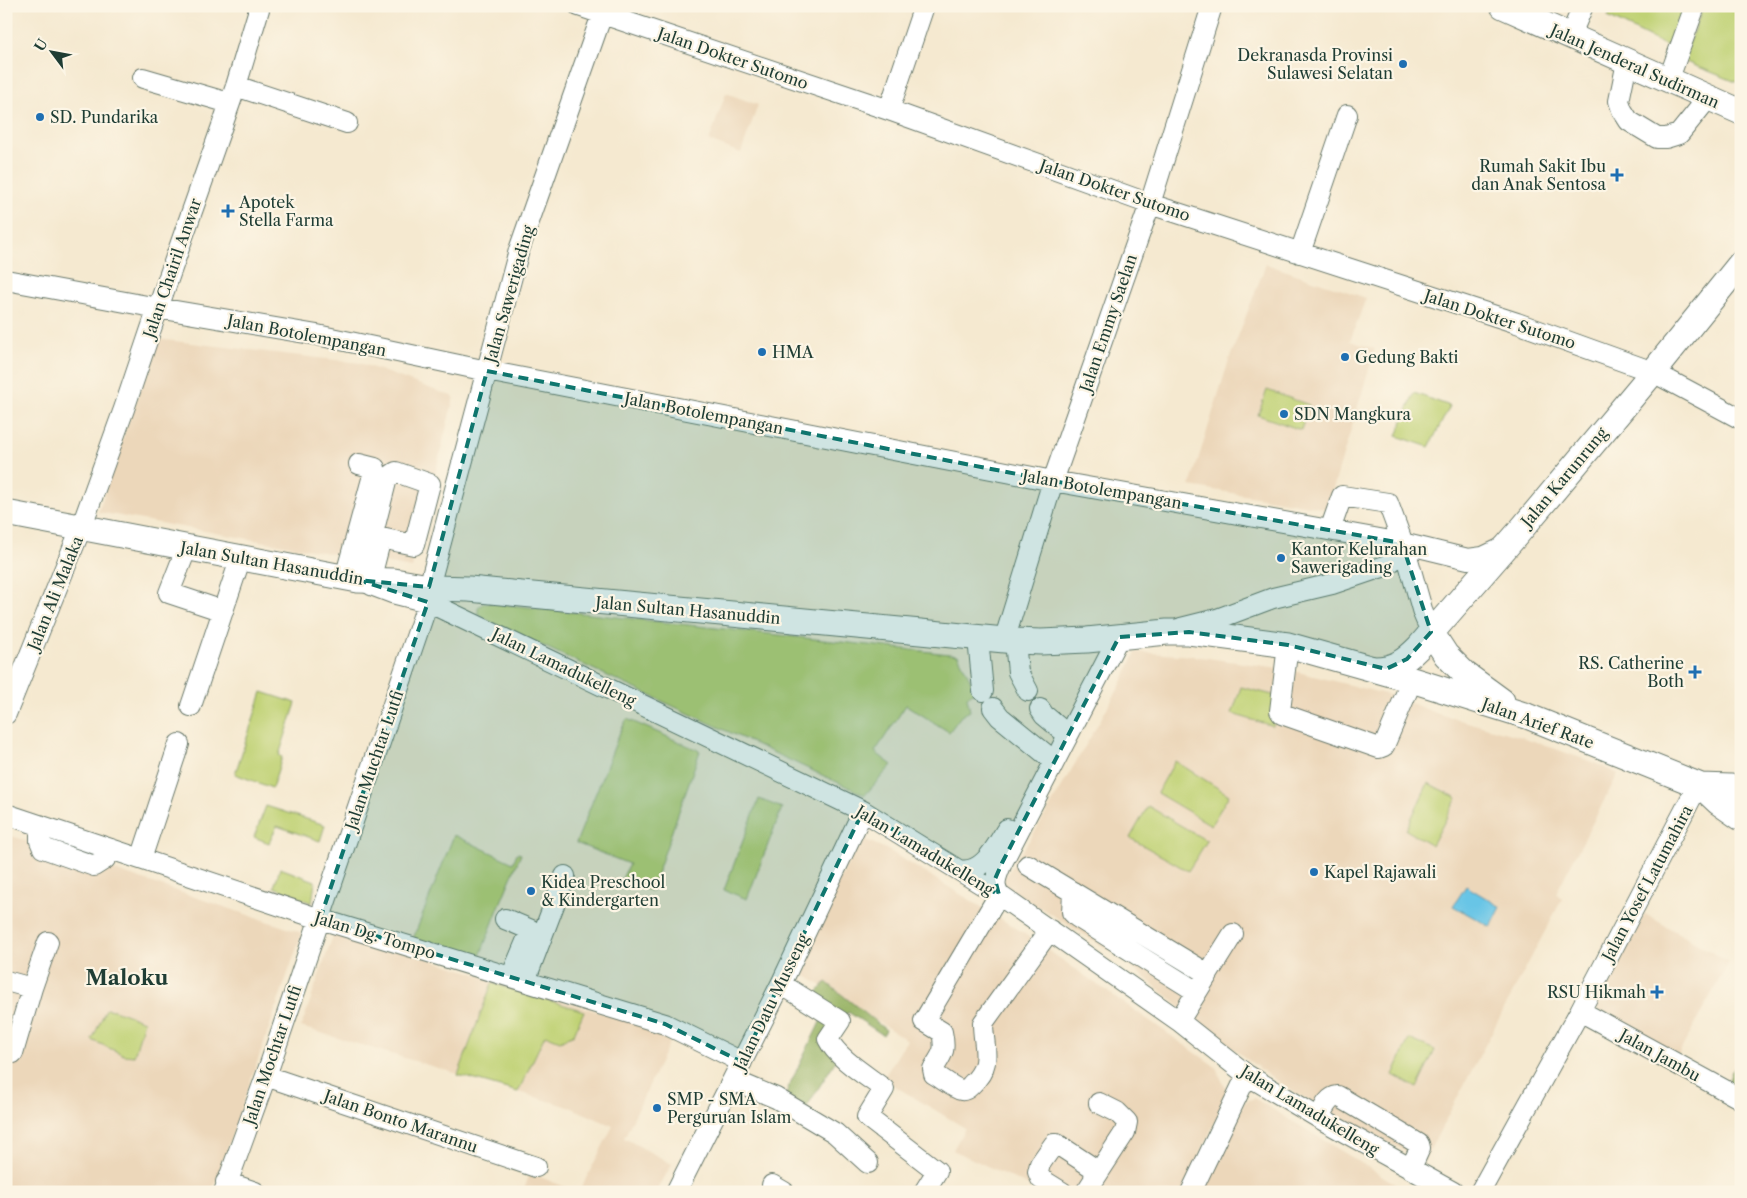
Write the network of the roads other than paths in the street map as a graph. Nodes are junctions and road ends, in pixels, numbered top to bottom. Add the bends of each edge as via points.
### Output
1 (260, 6) edge
2 (579, 6) edge
3 (924, 6) edge
4 (1212, 6) edge
5 (1503, 6) edge
6 (1583, 6) edge
7 (1695, 6) edge
8 (604, 10) edge
9 (1570, 37) junction
10 (1627, 62) junction
11 (143, 78) dead end
12 (1668, 81) junction
13 (232, 94) junction
14 (1708, 98) junction
15 (889, 110) junction
16 (1741, 112) edge
17 (1347, 115) dead end
18 (347, 124) dead end
19 (1150, 204) junction
20 (1300, 253) junction
21 (1741, 263) edge
22 (6, 280) edge
23 (158, 308) junction
24 (487, 371) junction
25 (1653, 372) junction
26 (1741, 419) edge
27 (359, 464) dead end
28 (1053, 481) junction
29 (426, 499) junction
30 (451, 506) junction
31 (6, 513) edge
32 (81, 528) junction
33 (1330, 530) junction
34 (1519, 532) junction
35 (1404, 546) junction
36 (187, 547) junction
37 (241, 558) junction
38 (359, 580) junction
39 (429, 594) junction
40 (223, 611) junction
41 (1167, 632) junction
42 (1431, 632) junction
43 (1119, 637) junction
44 (978, 638) junction
45 (1010, 641) junction
46 (1288, 645) junction
47 (1372, 669) junction
48 (1412, 680) junction
49 (983, 690) dead end
50 (1028, 691) dead end
51 (190, 706) dead end
52 (993, 708) dead end
53 (1040, 709) dead end
54 (6, 714) edge
55 (1527, 716) junction
56 (1068, 735) junction
57 (179, 744) dead end
58 (1054, 761) junction
59 (1700, 786) junction
60 (1741, 789) edge
61 (863, 811) junction
62 (6, 814) edge
63 (1741, 818) edge
64 (141, 859) junction
65 (1028, 865) dead end
66 (958, 870) junction
67 (565, 876) dead end
68 (1073, 892) junction
69 (999, 895) junction
70 (320, 919) junction
71 (505, 919) dead end
72 (1050, 930) junction
73 (1233, 934) dead end
74 (48, 942) dead end
75 (1208, 974) junction
76 (518, 979) junction
77 (6, 981) edge
78 (781, 984) junction
79 (32, 988) junction
80 (1198, 992) junction
81 (1580, 1011) junction
82 (1179, 1021) junction
83 (13, 1053) dead end
84 (742, 1062) junction
85 (1247, 1075) junction
86 (266, 1076) junction
87 (733, 1080) junction
88 (1741, 1099) edge
89 (1099, 1103) dead end
90 (1319, 1118) junction
91 (868, 1163) dead end
92 (536, 1167) dead end
93 (1411, 1168) junction
94 (1090, 1185) edge
95 (225, 1187) edge
96 (255, 1192) edge
97 (676, 1192) edge
98 (924, 1192) edge
99 (1062, 1192) edge
100 (1191, 1192) edge
101 (1453, 1192) edge
102 (1480, 1192) edge

1 - 13 street, Jalan Chairil Anwar
2 - 8 street, Jalan Dokter Sutomo
3 - 15 street
4 - 19 street, Jalan Emmy Saelan
5 - 9 main road, Jalan Jenderal Sudirman
6 - 9 street
7 - 12 street
8 - 15 street, Jalan Dokter Sutomo
8 - 24 street, Jalan Sawerigading via 519,250
9 - 10 main road, Jalan Jenderal Sudirman
10 - 12 main road, Jalan Jenderal Sudirman
10 - 14 street via 1619,101 1622,110 1628,121 1657,138 1679,134
11 - 13 street
12 - 14 main road, Jalan Jenderal Sudirman
13 - 18 street
13 - 23 street, Jalan Chairil Anwar
14 - 16 main road, Jalan Jenderal Sudirman
15 - 19 street, Jalan Dokter Sutomo
17 - 20 street
19 - 20 street, Jalan Dokter Sutomo
19 - 28 street, Jalan Emmy Saelan
20 - 25 street, Jalan Dokter Sutomo via 1517,323
21 - 25 main road, Jalan Karunrung
22 - 23 street, Jalan Botolempangan
23 - 24 street, Jalan Botolempangan via 317,335
23 - 32 street, Jalan Chairil Anwar
24 - 28 street, Jalan Botolempangan
24 - 30 street, Jalan Sawerigading
25 - 26 street, Jalan Dokter Sutomo
25 - 34 main road, Jalan Karunrung
27 - 38 street via 375,468
28 - 33 street, Jalan Botolempangan
28 - 45 street, Jalan Emmy Saelan
29 - 30 street
29 - 38 street via 414,545 381,538
29 - 38 street via 430,484 396,472 388,478
30 - 39 street, Jalan Sawerigading
31 - 32 main road, Jalan Sultan Hasanuddin
32 - 36 main road, Jalan Sultan Hasanuddin
32 - 54 street, Jalan Ali Malaka
33 - 35 street, Jalan Botolempangan
33 - 35 street via 1342,496 1388,503
34 - 35 street, Jalan Botolempangan via 1500,549 1483,557 1468,559
34 - 42 main road, Jalan Karunrung
35 - 41 street via 1385,566
35 - 42 street
36 - 37 main road, Jalan Sultan Hasanuddin
36 - 40 street via 169,593
37 - 38 main road, Jalan Sultan Hasanuddin
37 - 40 street
38 - 39 main road, Jalan Sultan Hasanuddin via 394,581
39 - 44 main road, Jalan Sultan Hasanuddin via 478,590
39 - 61 street, Jalan Lamadukelleng
39 - 70 street, Jalan Muchtar Lutfi
40 - 51 street
41 - 43 main road, Jalan Sultan Hasanuddin
41 - 46 main road, Jalan Sultan Hasanuddin
42 - 47 main road, Jalan Karunrung via 1407,659 1386,669
42 - 55 main road via 1446,655 1465,674
43 - 45 main road, Jalan Sultan Hasanuddin
43 - 56 street
44 - 45 main road, Jalan Sultan Hasanuddin
44 - 49 street
45 - 50 street via 1018,672
46 - 47 main road, Jalan Sultan Hasanuddin
46 - 48 street via 1282,714 1379,748 1384,746
47 - 48 main road, Jalan Arief Rate
48 - 55 main road, Jalan Arief Rate
52 - 58 street
53 - 56 street
55 - 59 main road, Jalan Arief Rate
56 - 58 street
57 - 64 street
58 - 66 street via 984,861 969,871
58 - 69 street via 995,879
59 - 60 main road, Jalan Arief Rate
59 - 63 main road, Jalan Arief Rate
59 - 81 street, Jalan Yosef Latumahira
61 - 66 street, Jalan Lamadukelleng
61 - 78 street, Jalan Datu Musseng
62 - 64 street, Jalan Dg. Tompo
64 - 70 street, Jalan Dg. Tompo
65 - 68 street
66 - 69 street, Jalan Lamadukelleng
67 - 76 street
68 - 75 street
68 - 80 street via 1072,912 1076,917
69 - 72 street, Jalan Lamadukelleng
69 - 72 street via 924,1021 942,1032 945,1044 933,1069 934,1074 961,1090 975,1082 986,1063 983,1023
70 - 76 street, Jalan Dg. Tompo
70 - 86 street, Jalan Mochtar Lutfi
71 - 76 street via 531,930
72 - 82 street, Jalan Lamadukelleng
73 - 75 street
74 - 79 street
75 - 80 street
76 - 84 street, Jalan Dg. Tompo via 665,1024
77 - 79 street
78 - 84 street, Jalan Datu Musseng
78 - 98 street via 840,1021 828,1039 832,1046 884,1089 867,1117 937,1171
79 - 83 street
80 - 82 street
81 - 88 street, Jalan Jambu
81 - 102 street, Jalan Yosef Latumahira
82 - 85 street, Jalan Lamadukelleng
84 - 87 street, Jalan Datu Musseng
85 - 90 street, Jalan Lamadukelleng
85 - 100 street
86 - 92 street, Jalan Bonto Marannu
86 - 95 street, Jalan Mochtar Lutfi
87 - 91 street via 776,1098 835,1133
87 - 97 street, Jalan Datu Musseng
89 - 94 street via 1117,1112 1127,1122 1125,1132
90 - 93 street, Jalan Lamadukelleng
90 - 93 street via 1328,1102 1338,1096 1419,1144
93 - 101 street, Jalan Lamadukelleng
94 - 99 street via 1095,1169 1054,1144 1038,1172 1041,1179
95 - 96 street

